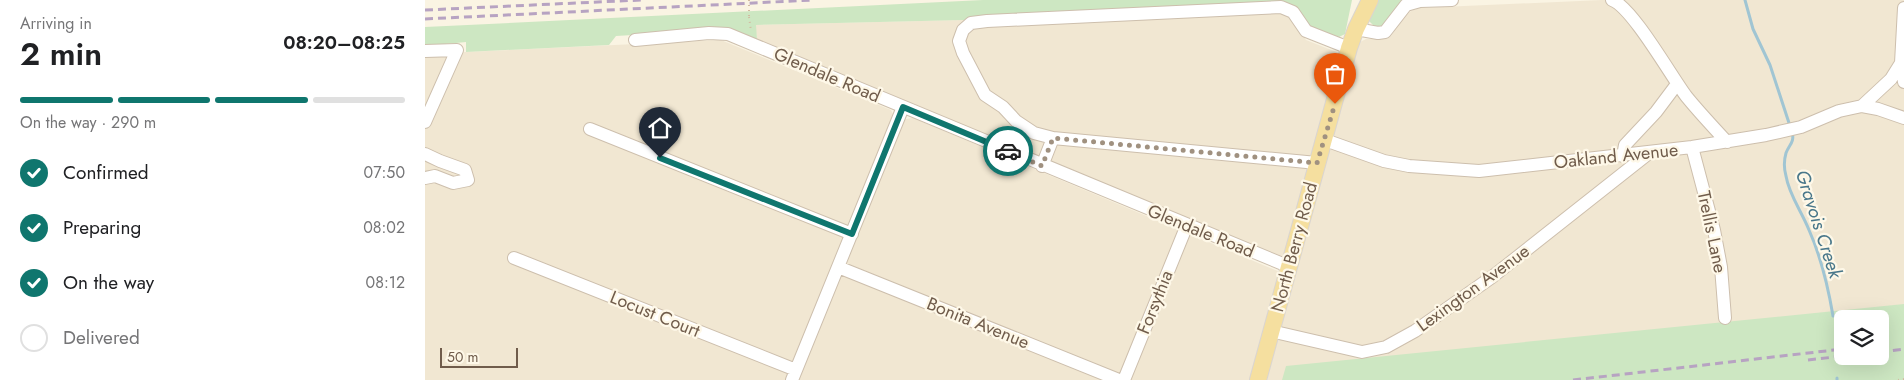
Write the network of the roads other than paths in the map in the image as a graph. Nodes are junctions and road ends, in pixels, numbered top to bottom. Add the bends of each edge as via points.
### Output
1 (1359, 0) edge
2 (1370, 0) edge
3 (1452, 0) edge
4 (1614, 1) edge
5 (1904, 8) edge
6 (1356, 28) junction
7 (635, 40) dead end
8 (1349, 48) junction
9 (425, 51) edge
10 (1901, 63) junction
11 (1904, 82) edge
12 (1677, 84) junction
13 (1862, 106) junction
14 (903, 107) junction
15 (1904, 118) edge
16 (425, 122) edge
17 (590, 130) dead end
18 (1053, 138) junction
19 (1325, 140) junction
20 (1727, 142) junction
21 (1692, 148) junction
22 (1650, 152) junction
23 (425, 154) edge
24 (1623, 156) junction
25 (1317, 163) junction
26 (1042, 166) junction
27 (425, 178) edge
28 (1187, 224) junction
29 (852, 234) junction
30 (514, 258) dead end
31 (838, 267) junction
32 (1290, 267) junction
33 (1725, 318) dead end
34 (1271, 330) junction
35 (794, 375) edge
36 (1119, 380) edge
37 (1124, 380) edge
38 (1258, 380) edge

1 - 6 main road, North Berry Road
2 - 6 main road, North Berry Road
3 - 6 street via 1406,5 1385,32
4 - 12 street via 1634,21
5 - 10 street
6 - 8 main road, North Berry Road
7 - 14 street, Glendale Road via 728,34
8 - 18 street via 1306,31 1293,12 1281,7 987,21 971,24 963,30 959,41 963,54 985,95 1016,121 1035,133
8 - 19 main road, North Berry Road
9 - 16 street via 457,50
10 - 11 street
10 - 13 street via 1891,79
12 - 20 street
12 - 24 street via 1625,145
13 - 15 street, Oakland Avenue
13 - 20 street, Oakland Avenue via 1839,111 1787,132
14 - 26 street, Glendale Road
14 - 29 street
17 - 29 street
18 - 25 street
18 - 26 street
19 - 24 street, Oakland Avenue via 1384,162 1445,170 1479,171
19 - 25 main road, North Berry Road
20 - 21 street, Oakland Avenue
21 - 22 street, Oakland Avenue
21 - 33 street, Trellis Lane via 1716,239
22 - 24 street, Oakland Avenue
22 - 34 street, Lexington Avenue via 1492,277 1415,331 1386,347 1363,352
23 - 27 street via 465,170 468,180 453,183 435,176
25 - 32 main road, North Berry Road
26 - 28 street, Glendale Road
28 - 32 street, Glendale Road
28 - 37 street, Forsythia
29 - 31 street
30 - 35 street, Locust Court
31 - 35 street
31 - 36 street, Bonita Avenue
32 - 34 main road, North Berry Road
34 - 38 main road, North Berry Road

